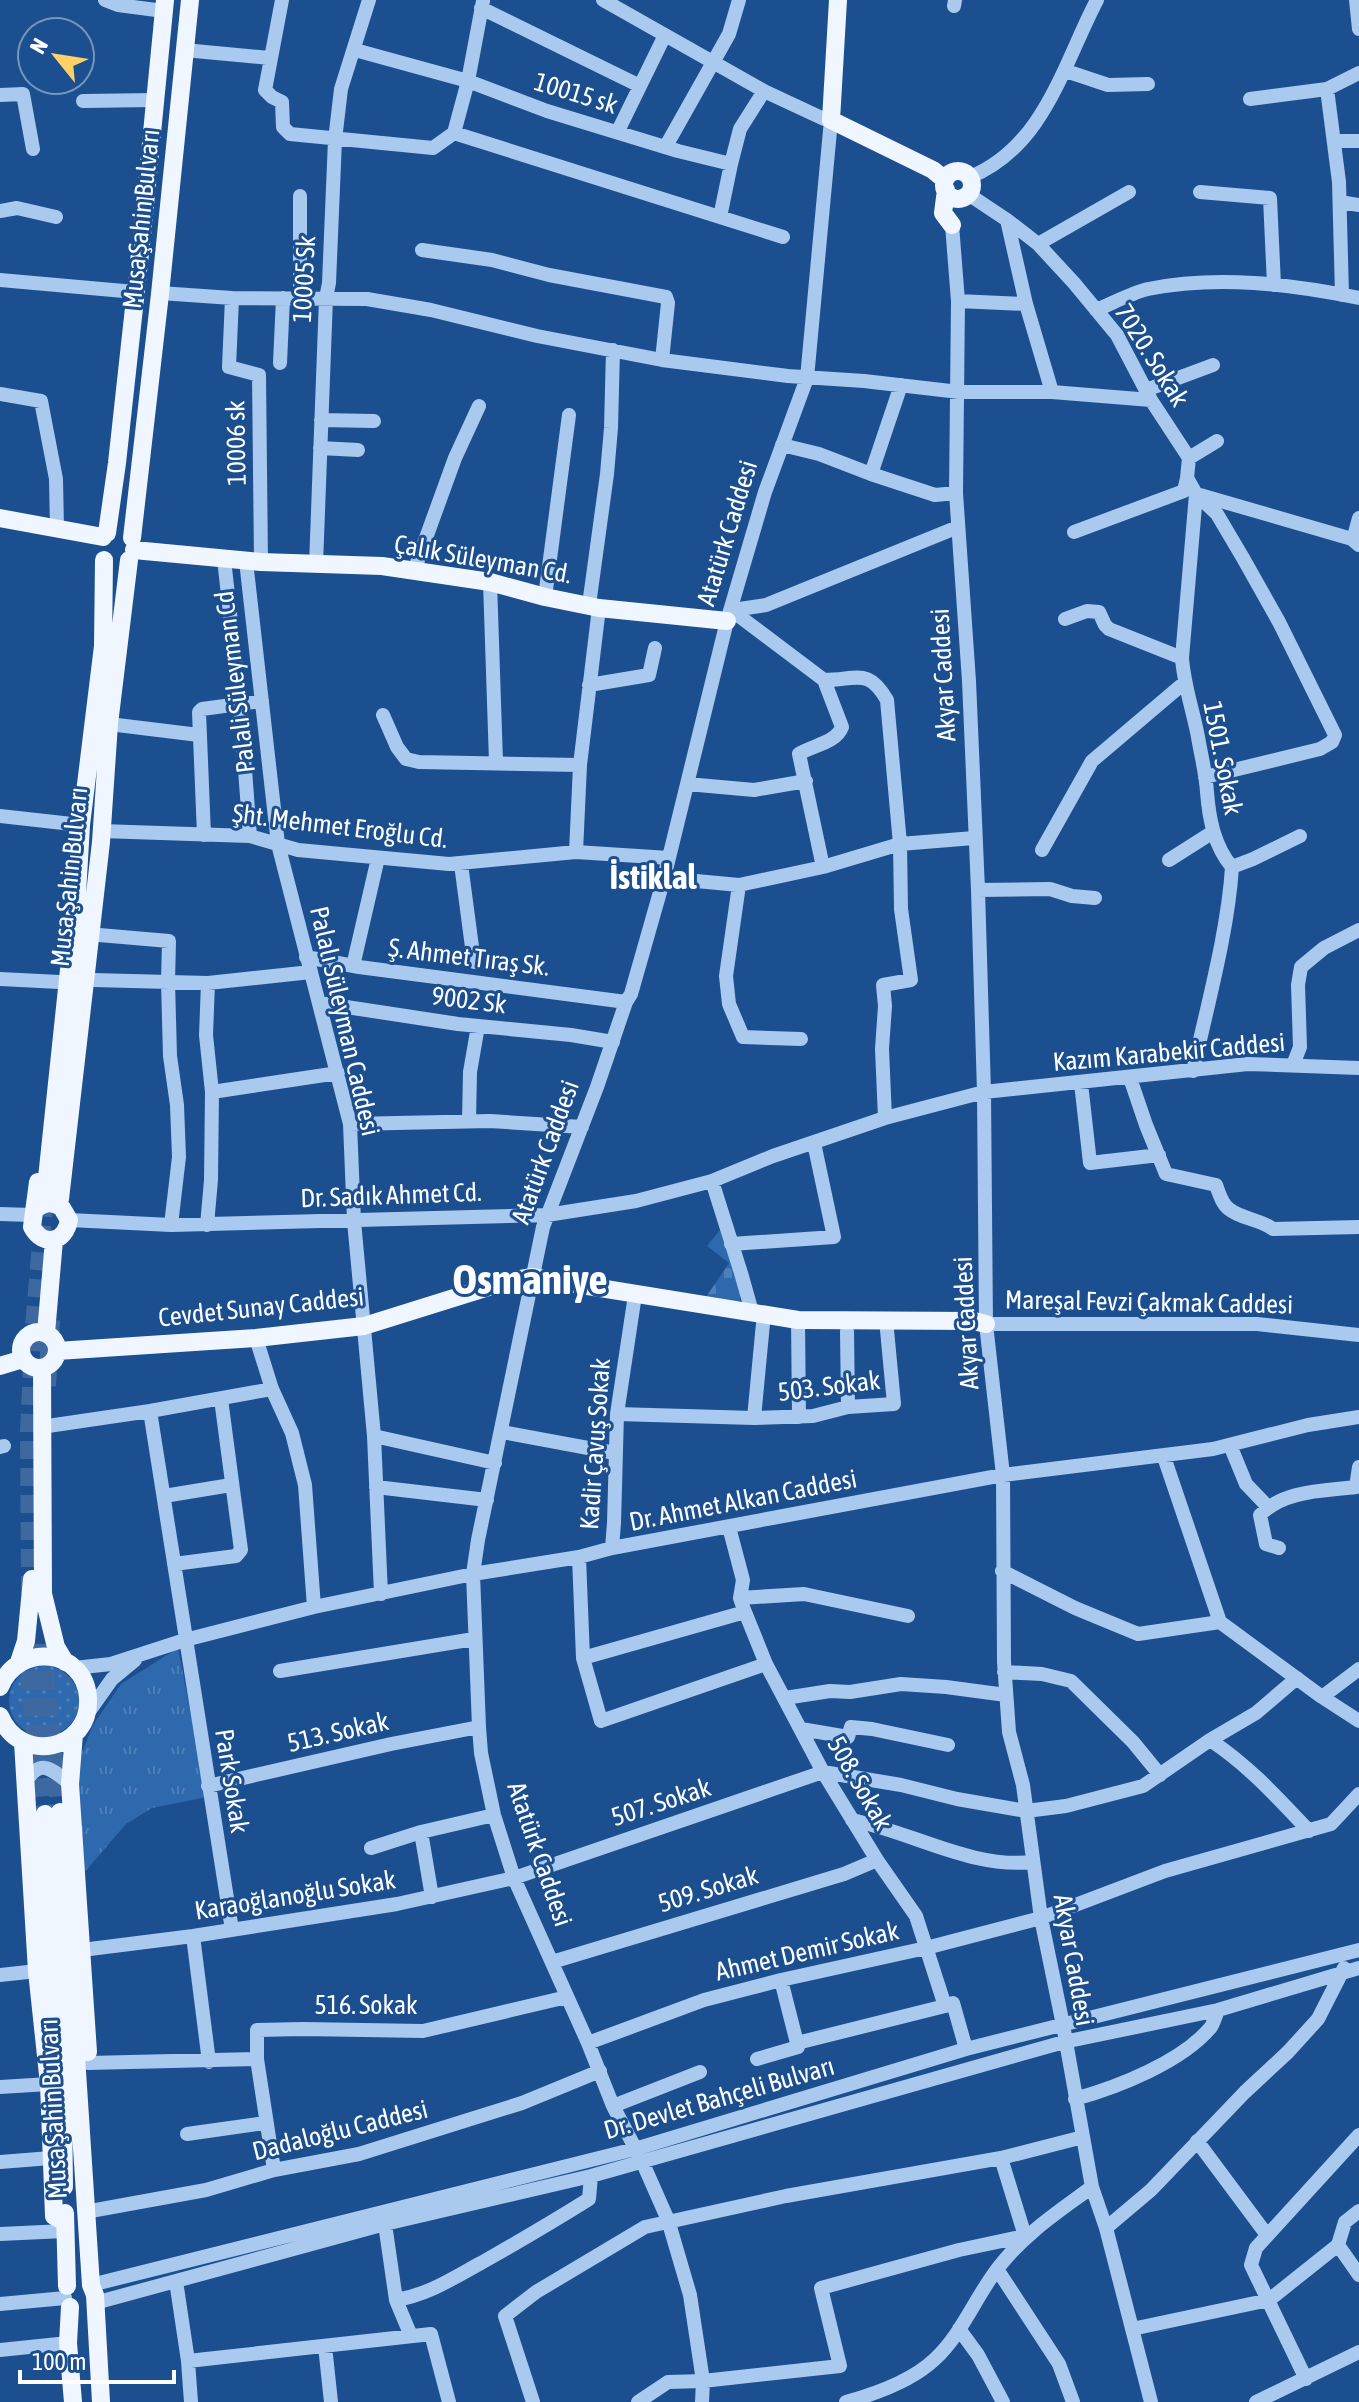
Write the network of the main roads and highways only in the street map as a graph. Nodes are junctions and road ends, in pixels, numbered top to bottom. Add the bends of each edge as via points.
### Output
1 (190, 0) edge
2 (838, 0) edge
3 (165, 6) edge
4 (952, 225) road end
5 (0, 518) edge
6 (0, 525) edge
7 (103, 544) junction
8 (131, 550) junction
9 (730, 613) road end
10 (80, 834) junction
11 (101, 836) junction
12 (43, 1205) junction
13 (69, 1220) junction
14 (50, 1240) junction
15 (798, 1320) junction
16 (41, 1333) junction
17 (57, 1351) junction
18 (0, 1356) edge
19 (31, 1362) junction
20 (0, 1366) edge
21 (69, 1665) junction
22 (7, 1674) edge
23 (2, 1723) edge
24 (74, 1734) junction
25 (23, 1742) junction
26 (91, 2211) junction
27 (65, 2226) junction
28 (94, 2294) junction
29 (67, 2297) junction
30 (73, 2402) edge
31 (101, 2402) edge

1 - 8 main road, Musa Şahin Bulvarı
2 - 4 main road, Atatürk Caddesi via 831,120 955,183
3 - 7 main road, Musa Şahin Bulvarı via 117,463
5 - 7 main road
6 - 7 main road
7 - 8 main road via 116,565
7 - 8 main road via 123,531
7 - 10 main road, Musa Şahin Bulvarı via 103,646
8 - 9 main road, Çalık Süleyman Cd. via 253,562 382,566 490,582 594,606
8 - 11 main road, Musa Şahin Bulvarı
10 - 12 main road, Musa Şahin Bulvarı
10 - 12 main road via 59,982
11 - 12 main road, Musa Şahin Bulvarı
11 - 13 main road via 103,894
12 - 13 main road via 55,1204
12 - 14 main road via 31,1221 35,1232
13 - 14 main road via 63,1235
14 - 16 main road
15 - 15 main road via 974,1321 986,1324 975,1330 847,1331 810,1330
15 - 17 main road, Cevdet Sunay Caddesi via 532,1277 364,1326
16 - 17 main road via 54,1339
16 - 19 main road via 27,1337 22,1345
17 - 19 main road via 53,1362
18 - 19 main road
19 - 20 main road
19 - 21 main road via 41,1427 43,1594 56,1647
19 - 22 main road via 32,1594 28,1626
21 - 22 main road via 41,1656
21 - 24 main road via 87,1689 88,1709
23 - 25 main road
24 - 25 main road via 48,1746
24 - 26 main road via 70,1784 88,2063
25 - 27 main road via 54,2216
26 - 27 main road, Musa Şahin Bulvarı via 52,1813
26 - 28 main road, Musa Şahin Bulvarı
27 - 29 main road, Musa Şahin Bulvarı
28 - 29 main road via 78,2280
28 - 29 main road via 89,2308 79,2311
28 - 31 main road, Musa Şahin Bulvarı
29 - 30 main road, Musa Şahin Bulvarı

